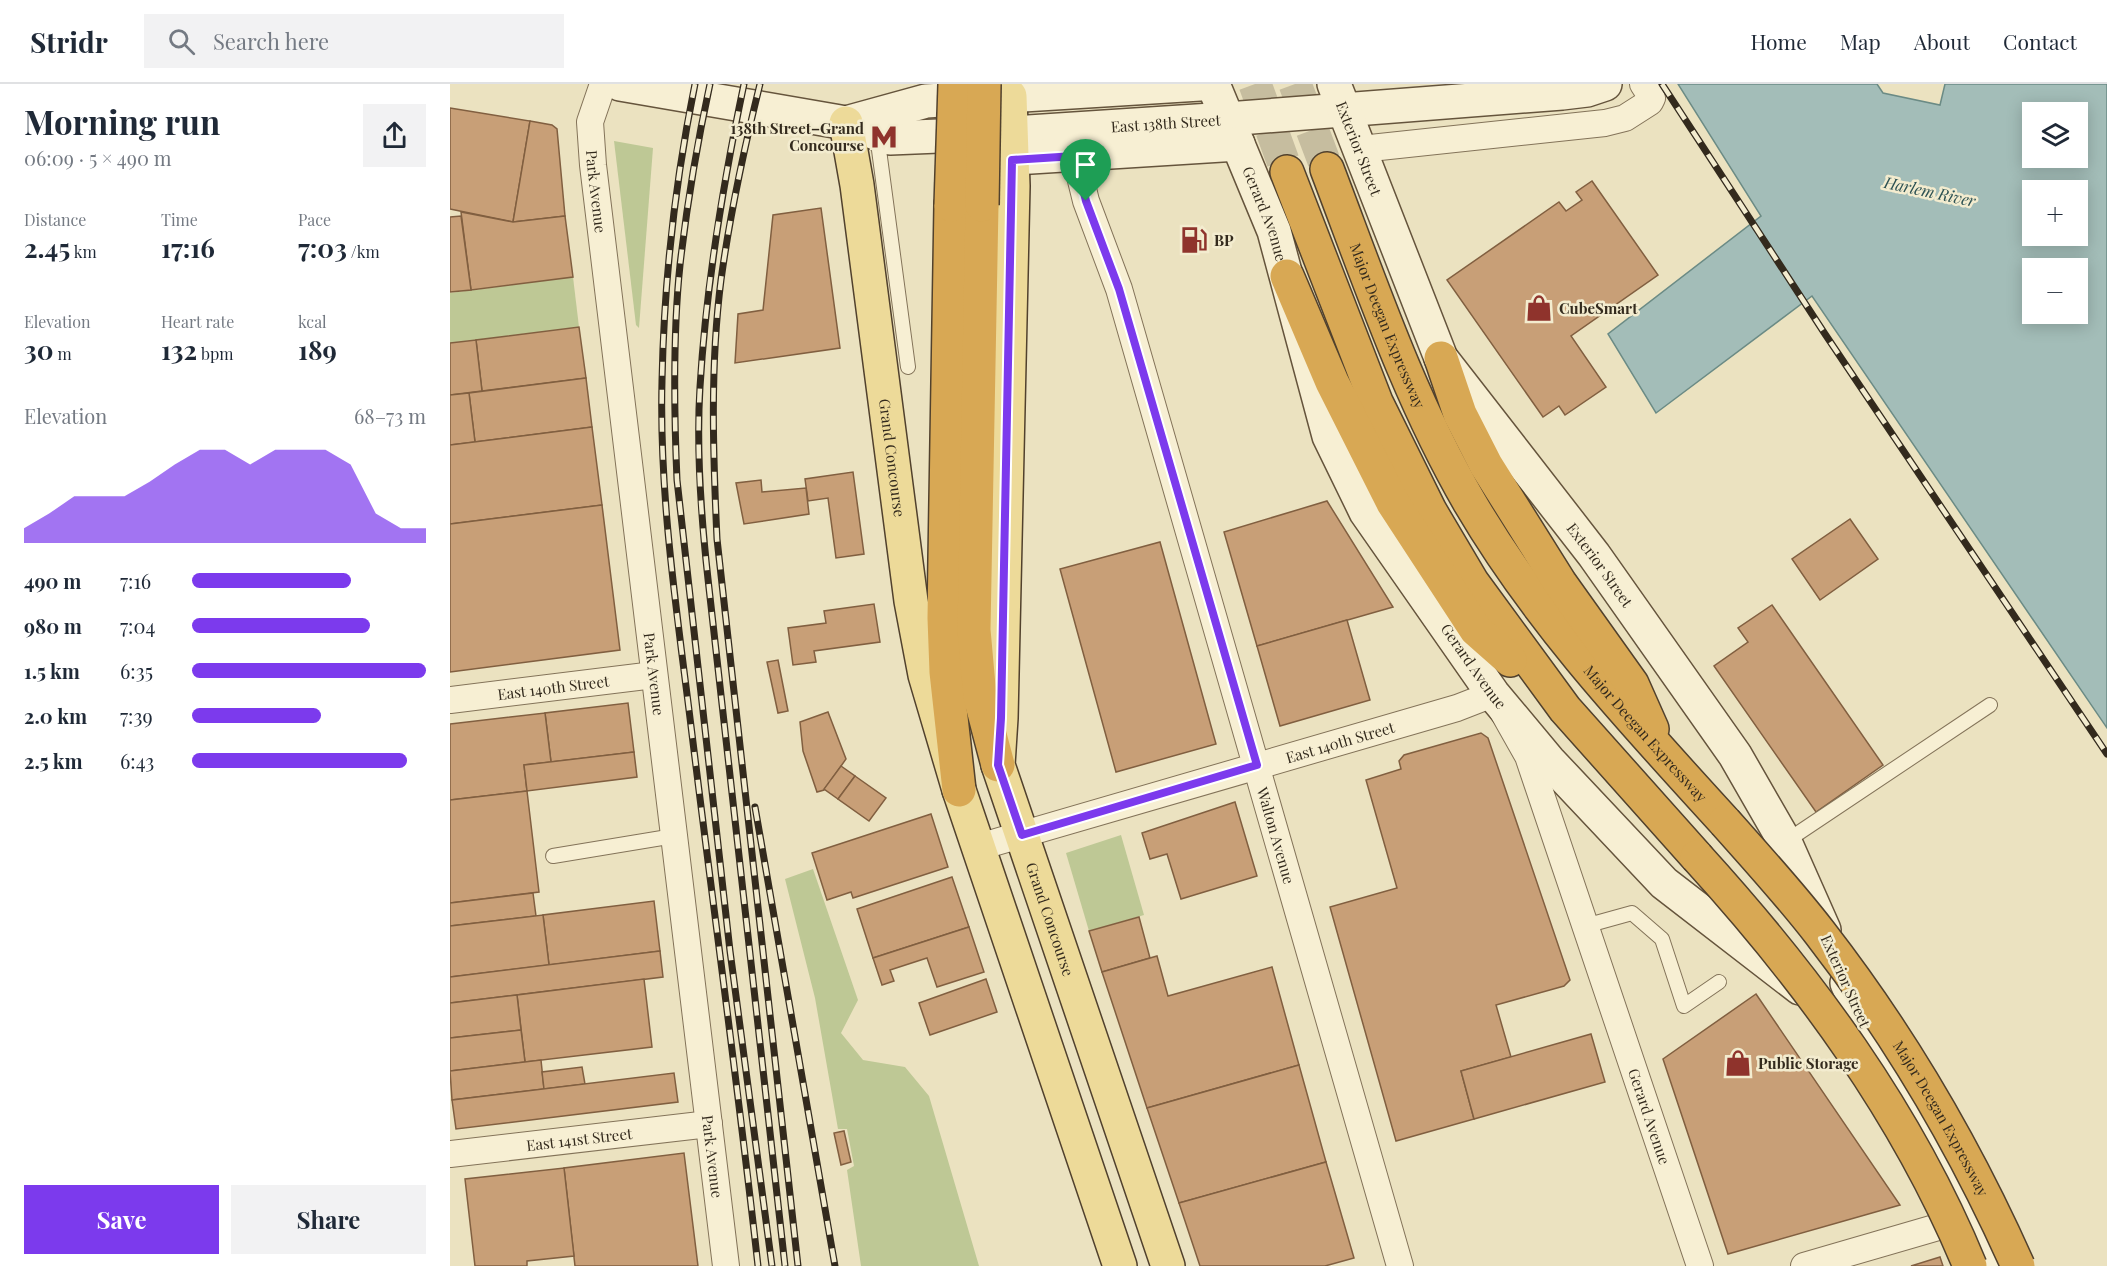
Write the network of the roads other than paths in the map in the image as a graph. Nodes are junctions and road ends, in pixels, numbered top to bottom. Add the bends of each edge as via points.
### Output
1 (603, 84) edge
2 (620, 84) edge
3 (955, 84) edge
4 (1200, 84) edge
5 (1214, 84) edge
6 (1605, 84) edge
7 (1643, 84) edge
8 (653, 87) edge
9 (997, 90) edge
10 (1338, 97) edge
11 (846, 123) junction
12 (1233, 132) junction
13 (884, 136) junction
14 (1075, 142) junction
15 (1012, 147) junction
16 (1361, 149) junction
17 (1327, 170) tunnel mouth
18 (1287, 172) tunnel mouth
19 (967, 205) junction
20 (1287, 276) junction
21 (1441, 358) junction
22 (908, 367) dead end
23 (654, 675) junction
24 (1493, 694) junction
25 (450, 700) edge
26 (1990, 705) dead end
27 (1565, 709) junction
28 (1662, 753) junction
29 (998, 765) junction
30 (1257, 765) junction
31 (959, 790) junction
32 (1022, 835) junction
33 (674, 836) junction
34 (1785, 842) junction
35 (979, 847) junction
36 (553, 856) dead end
37 (1585, 926) junction
38 (1840, 966) junction
39 (1719, 982) dead end
40 (1807, 993) junction
41 (1874, 1044) junction
42 (709, 1124) junction
43 (450, 1154) edge
44 (1967, 1219) junction
45 (726, 1266) edge
46 (1120, 1266) edge
47 (1168, 1266) edge
48 (1400, 1266) edge
49 (1700, 1266) edge
50 (1804, 1266) edge
51 (1971, 1266) edge
52 (1994, 1266) edge
53 (2018, 1266) edge

1 - 23 street, Park Avenue via 592,110 591,141
2 - 8 main road, East 138th Street
3 - 19 highway, bridge
4 - 9 main road, East 138th Street
5 - 12 main road, Gerard Avenue
6 - 10 main road, East 138th Street via 1562,93
7 - 16 street via 1652,98 1650,102 1625,118 1605,123
8 - 11 main road, East 138th Street
9 - 11 main road, East 138th Street via 926,101
9 - 15 main road, Grand Concourse
9 - 19 highway, bridge
10 - 12 main road, East 138th Street
10 - 16 main road, Exterior Street
11 - 13 main road, East 138th Street
11 - 31 main road, Grand Concourse via 910,601 925,675
12 - 14 main road, East 138th Street
12 - 20 main road, Gerard Avenue via 1274,231
13 - 15 main road, East 138th Street
13 - 22 lane
14 - 15 main road, East 138th Street
14 - 30 street, Walton Avenue via 1086,201 1119,289
15 - 29 main road, Grand Concourse
16 - 21 main road, Exterior Street
17 - 28 highway, Major Deegan Expressway via 1409,382 1470,503 1580,661
18 - 27 highway via 1376,402 1411,474 1472,582
19 - 29 highway via 974,630 980,697
19 - 31 highway via 944,618
20 - 24 main road, Gerard Avenue via 1320,410 1353,489 1395,556
20 - 27 highway via 1353,424 1416,541 1476,630
21 - 28 highway via 1460,414 1486,465 1553,573 1632,684
21 - 34 main road, Exterior Street via 1600,565 1735,755
23 - 25 street, East 140th Street
23 - 33 street, Park Avenue
24 - 30 street, East 140th Street via 1457,708
24 - 37 street, Gerard Avenue via 1528,756
24 - 40 main road, Exterior Street via 1549,761 1664,883
26 - 34 lane
27 - 51 highway, bridge via 1779,951 1850,1046 1913,1150
28 - 53 highway, Major Deegan Expressway, bridge via 1820,932 1895,1036 1957,1141
29 - 32 main road, Grand Concourse
30 - 32 street, East 140th Street
30 - 48 street, Walton Avenue
31 - 35 main road, Grand Concourse
32 - 35 street, East 140th Street
32 - 47 main road, Grand Concourse
33 - 36 lane
33 - 42 street, Park Avenue
34 - 38 main road, Exterior Street
35 - 46 main road, Grand Concourse
37 - 39 lane via 1632,913 1662,939 1684,1006
37 - 49 street, Gerard Avenue
38 - 40 main road via 1838,978 1825,993
38 - 41 main road, Exterior Street
40 - 41 main road, Exterior Street
41 - 44 main road, Exterior Street via 1956,1183
42 - 43 street, East 141st Street
42 - 45 street, Park Avenue
44 - 50 street
44 - 51 main road, Exterior Street
44 - 52 main road, Exterior Street

